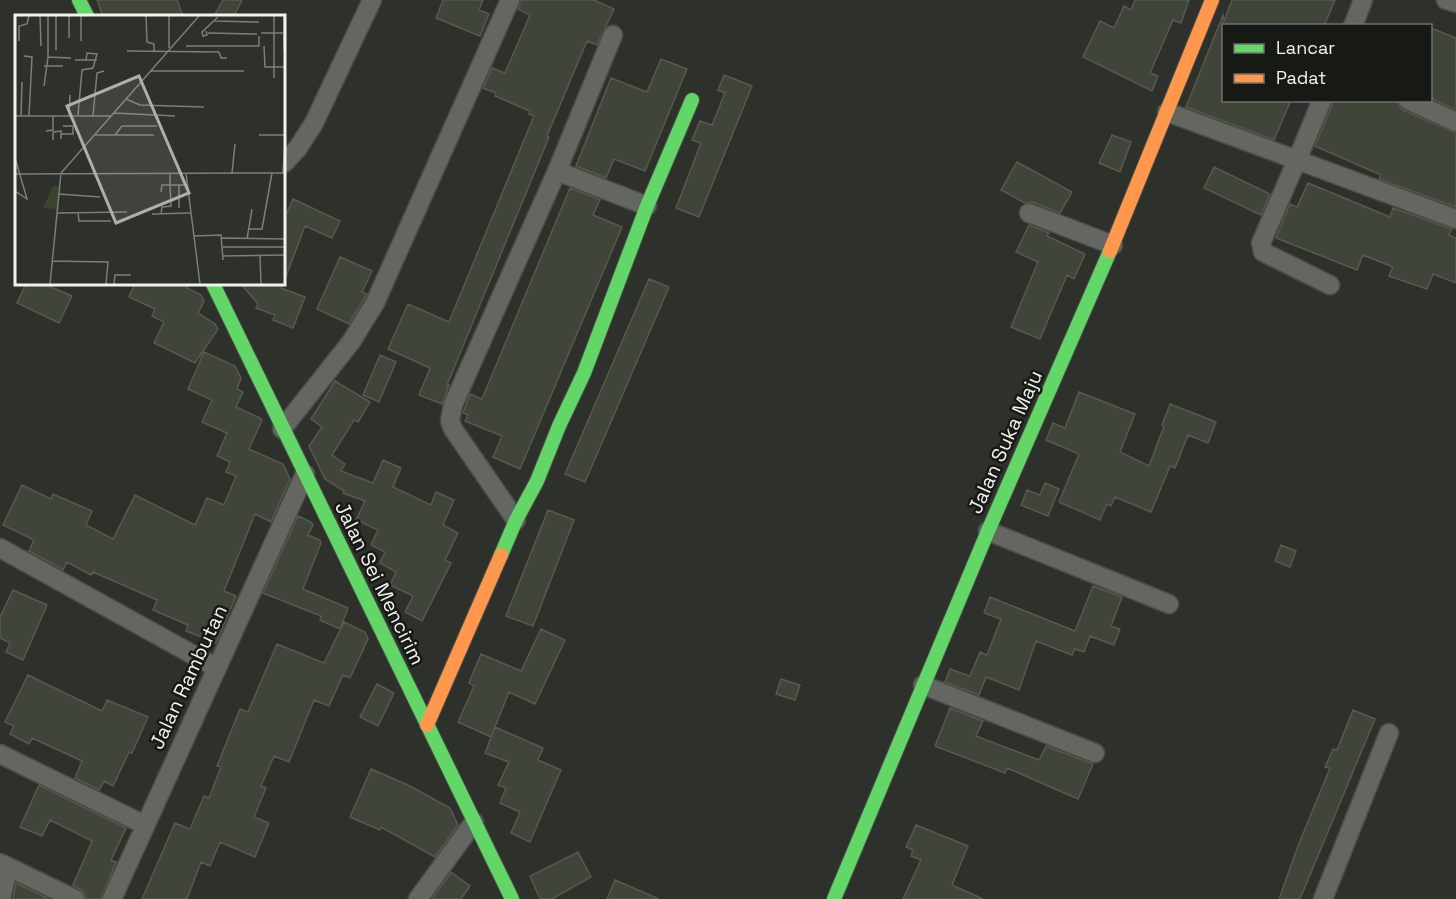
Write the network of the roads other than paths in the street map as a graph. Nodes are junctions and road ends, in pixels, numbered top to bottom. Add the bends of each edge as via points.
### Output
1 (79, 0) edge
2 (372, 0) edge
3 (510, 0) edge
4 (1212, 0) edge
5 (1363, 0) edge
6 (1446, 0) edge
7 (1456, 3) edge
8 (86, 15) edge
9 (1354, 24) edge
10 (613, 35) dead end
11 (692, 100) dead end
12 (1321, 102) edge
13 (1412, 102) edge
14 (1167, 112) junction
15 (1456, 122) edge
16 (1297, 160) junction
17 (285, 162) edge
18 (557, 171) junction
19 (647, 206) junction
20 (1029, 213) dead end
21 (1456, 219) edge
22 (1113, 245) junction
23 (213, 285) edge
24 (1330, 285) dead end
25 (282, 429) junction
26 (305, 474) junction
27 (516, 520) junction
28 (988, 531) junction
29 (0, 548) edge
30 (1169, 603) dead end
31 (217, 668) junction
32 (923, 685) junction
33 (427, 725) junction
34 (1389, 733) dead end
35 (1095, 753) dead end
36 (0, 754) edge
37 (474, 822) junction
38 (145, 825) junction
39 (4, 865) edge
40 (1, 899) edge
41 (75, 899) edge
42 (112, 899) edge
43 (418, 899) edge
44 (512, 899) edge
45 (834, 899) edge
46 (1323, 899) edge

1 - 8 street
2 - 17 street via 314,123
3 - 25 street via 375,303 351,342
4 - 14 street, Jalan Suka Maju
5 - 9 street
6 - 7 street
10 - 18 street
11 - 19 street
12 - 16 street
13 - 15 street
14 - 16 street
14 - 22 street, Jalan Suka Maju
16 - 21 street
16 - 24 street via 1261,248
18 - 19 street
18 - 27 street via 453,405 450,421
19 - 27 street via 584,373
20 - 22 street
22 - 28 street, Jalan Suka Maju
23 - 25 street, Jalan Sei Mencirim
25 - 26 street, Jalan Sei Mencirim
26 - 31 street, Jalan Rambutan
26 - 33 street, Jalan Sei Mencirim
27 - 33 street
28 - 30 street
28 - 32 street, Jalan Suka Maju
29 - 31 street
31 - 38 street, Jalan Rambutan
32 - 35 street
32 - 45 street, Jalan Suka Maju
33 - 37 street, Jalan Sei Mencirim
34 - 46 street
36 - 38 street
37 - 43 street
37 - 44 street, Jalan Sei Mencirim
38 - 42 street, Jalan Rambutan
39 - 40 street
39 - 41 street

